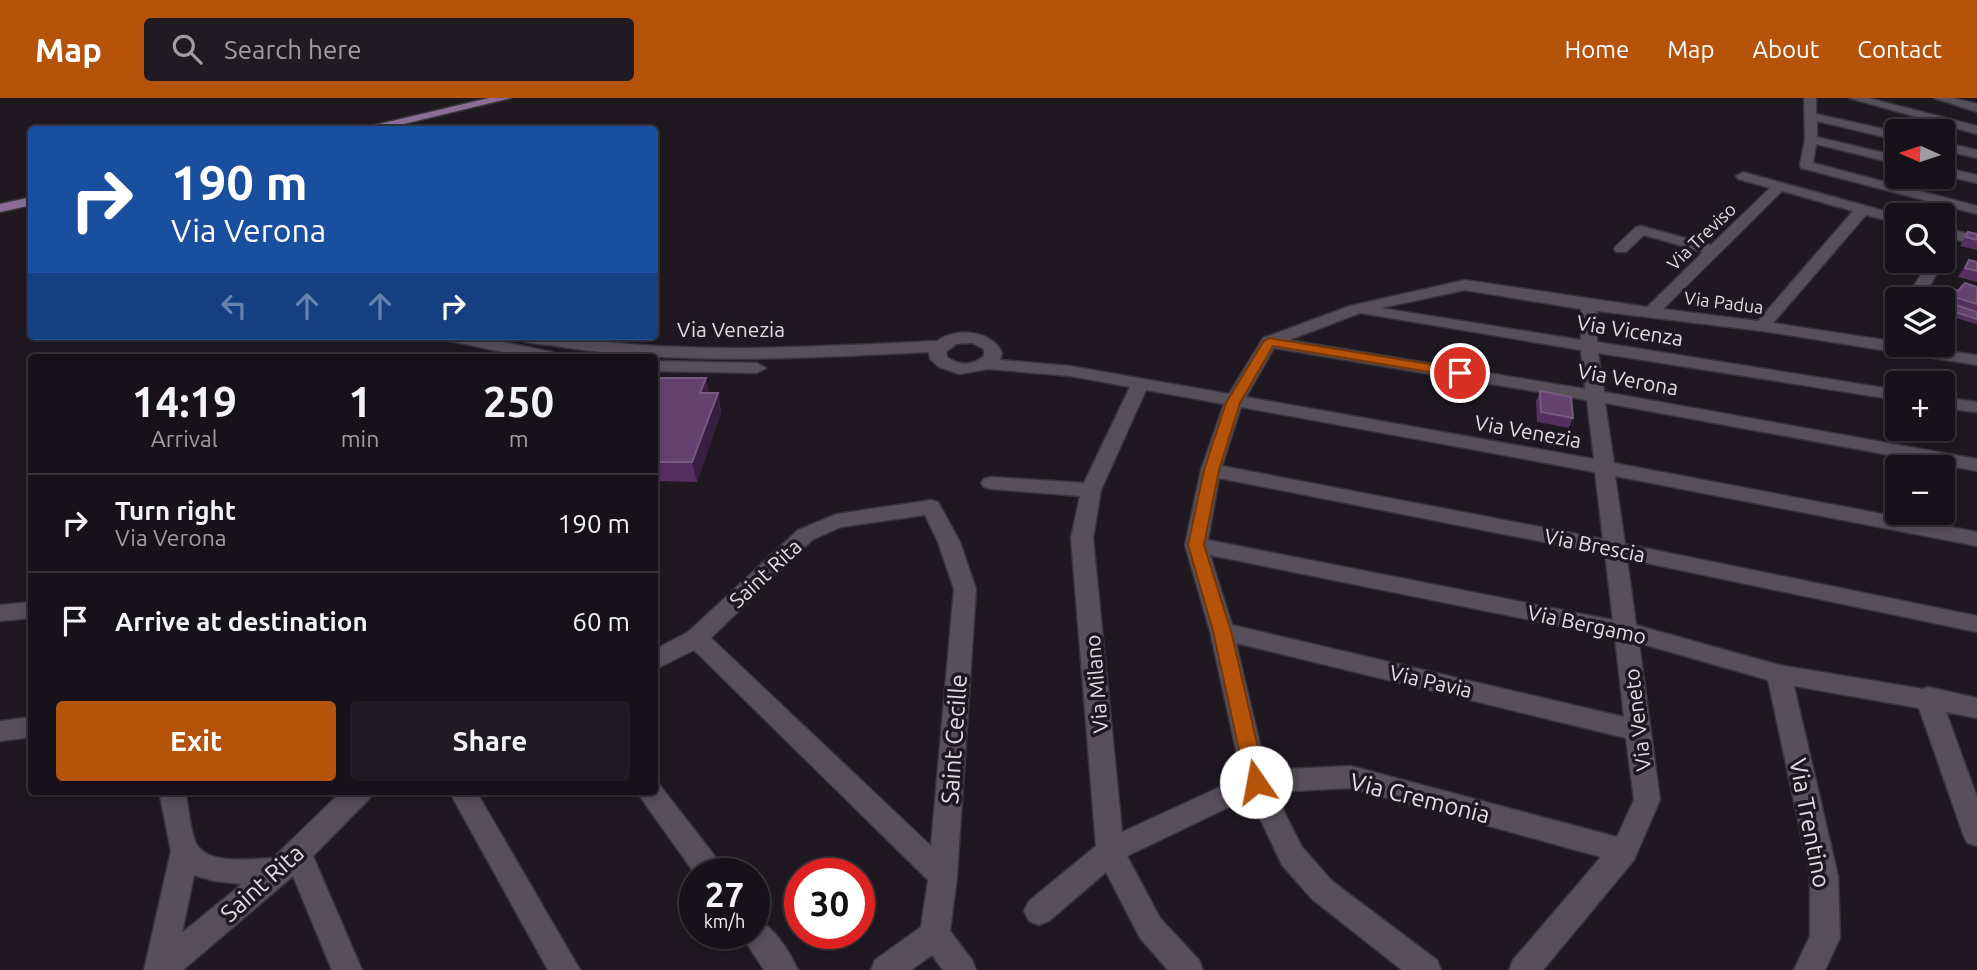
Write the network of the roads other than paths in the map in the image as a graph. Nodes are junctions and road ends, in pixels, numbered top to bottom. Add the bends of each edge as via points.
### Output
1 (505, 98) edge
2 (1810, 98) edge
3 (1855, 98) edge
4 (1940, 98) edge
5 (1977, 100) edge
6 (1962, 104) junction
7 (1977, 108) edge
8 (1810, 116) junction
9 (378, 126) edge
10 (1977, 130) edge
11 (1885, 133) edge
12 (1811, 139) junction
13 (1955, 149) edge
14 (1977, 154) edge
15 (1885, 157) edge
16 (1955, 174) edge
17 (1743, 176) dead end
18 (1977, 179) edge
19 (1778, 187) junction
20 (1977, 194) edge
21 (28, 202) edge
22 (0, 208) edge
23 (1972, 209) edge
24 (1862, 210) junction
25 (1885, 216) edge
26 (1955, 234) edge
27 (1977, 241) edge
28 (1621, 249) dead end
29 (1713, 250) junction
30 (1590, 305) junction
31 (1356, 309) junction
32 (1651, 312) junction
33 (1762, 326) junction
34 (1885, 337) edge
35 (469, 340) edge
36 (546, 340) edge
37 (1269, 342) junction
38 (1589, 347) junction
39 (939, 353) junction
40 (537, 354) edge
41 (1955, 354) edge
42 (989, 356) junction
43 (1977, 360) edge
44 (658, 366) edge
45 (1139, 386) junction
46 (1885, 393) edge
47 (1595, 396) junction
48 (1233, 403) junction
49 (1955, 404) edge
50 (1977, 407) edge
51 (1977, 465) edge
52 (1605, 468) junction
53 (1211, 470) junction
54 (991, 483) dead end
55 (1091, 490) junction
56 (931, 507) joint
57 (1977, 539) edge
58 (1196, 545) junction
59 (1616, 549) junction
60 (28, 610) edge
61 (0, 613) edge
62 (1977, 624) edge
63 (1222, 631) junction
64 (1626, 631) junction
65 (696, 638) junction
66 (658, 659) edge
67 (1779, 674) junction
68 (1928, 697) junction
69 (1977, 708) edge
70 (28, 728) edge
71 (0, 731) edge
72 (1639, 731) junction
73 (1256, 782) junction
74 (173, 795) edge
75 (356, 795) edge
76 (464, 795) edge
77 (652, 795) edge
78 (1977, 834) edge
79 (1110, 851) junction
80 (1624, 851) junction
81 (185, 852) junction
82 (699, 858) edge
83 (288, 862) junction
84 (943, 876) junction
85 (1039, 911) dead end
86 (935, 934) junction
87 (767, 949) edge
88 (159, 970) edge
89 (347, 970) edge
90 (565, 970) edge
91 (783, 970) edge
92 (886, 970) edge
93 (961, 970) edge
94 (1188, 970) edge
95 (1426, 970) edge
96 (1524, 970) edge
97 (1809, 970) edge

1 - 9 main road
2 - 8 street
3 - 10 street
4 - 6 street
5 - 6 street
6 - 7 street
8 - 11 street
8 - 12 street
12 - 15 street
12 - 23 street via 1807,166
13 - 14 street
16 - 18 street
17 - 19 street
19 - 24 street
19 - 29 street, Via Treviso
20 - 23 street
21 - 22 main road
24 - 25 street
24 - 33 street
26 - 27 street
28 - 29 street via 1641,230
29 - 32 street, Via Treviso
30 - 31 street, Via Padua via 1465,285
30 - 32 street, Via Padua
30 - 38 street, Via Veneto
31 - 37 street
31 - 38 street, Via Vicenza
32 - 33 street, Via Padua
33 - 34 street, Via Padua
35 - 40 street
36 - 39 street, Via Venezia via 641,351
37 - 47 street, Via Verona
37 - 48 street
38 - 46 street, Via Vicenza
38 - 47 street, Via Veneto
39 - 42 street via 950,367 959,369
39 - 42 street via 953,339 972,338
39 - 44 street, Via Venezia via 728,369
41 - 43 street, Via Padua
42 - 45 street, Via Venezia
45 - 48 street, Via Venezia
45 - 55 street, Via Milano
47 - 51 street, Via Verona
47 - 52 street, Via Veneto
48 - 52 street, Via Venezia
48 - 53 street
49 - 50 street
52 - 57 street, Via Venezia
52 - 59 street, Via Veneto
53 - 58 street
53 - 59 street, Via Brescia
54 - 55 street
55 - 79 street, Via Milano via 1082,538
56 - 65 street, Saint Rita via 837,521 805,535
56 - 84 street, Saint Cecille via 965,589
58 - 63 street
58 - 64 street, Via Bergamo
59 - 62 street, Via Brescia
59 - 64 street, Via Veneto
60 - 61 street
63 - 72 street, Via Pavia
63 - 73 street
64 - 67 street, Via Bergamo
64 - 72 street, Via Veneto
65 - 66 street, Saint Rita
65 - 84 street
67 - 68 street, Via Bergamo
67 - 97 street, Via Trentino via 1824,876 1825,938
68 - 69 street, Via Bergamo
68 - 78 street
70 - 71 street
72 - 80 street, Via Veneto via 1647,800
73 - 79 street, Via Cremonia
73 - 80 street, Via Cremonia via 1351,777
73 - 95 street via 1292,856 1322,890
74 - 81 street
75 - 83 street, Saint Rita
76 - 90 street
77 - 82 street
79 - 85 street, Via Cremonia
79 - 94 street, Via Milano via 1150,928
80 - 96 street, Via Veneto
81 - 83 street via 195,862 223,871
81 - 88 street
83 - 88 street, Saint Rita
83 - 89 street
84 - 86 street, Saint Cecille
86 - 92 street
86 - 93 street
87 - 91 street

